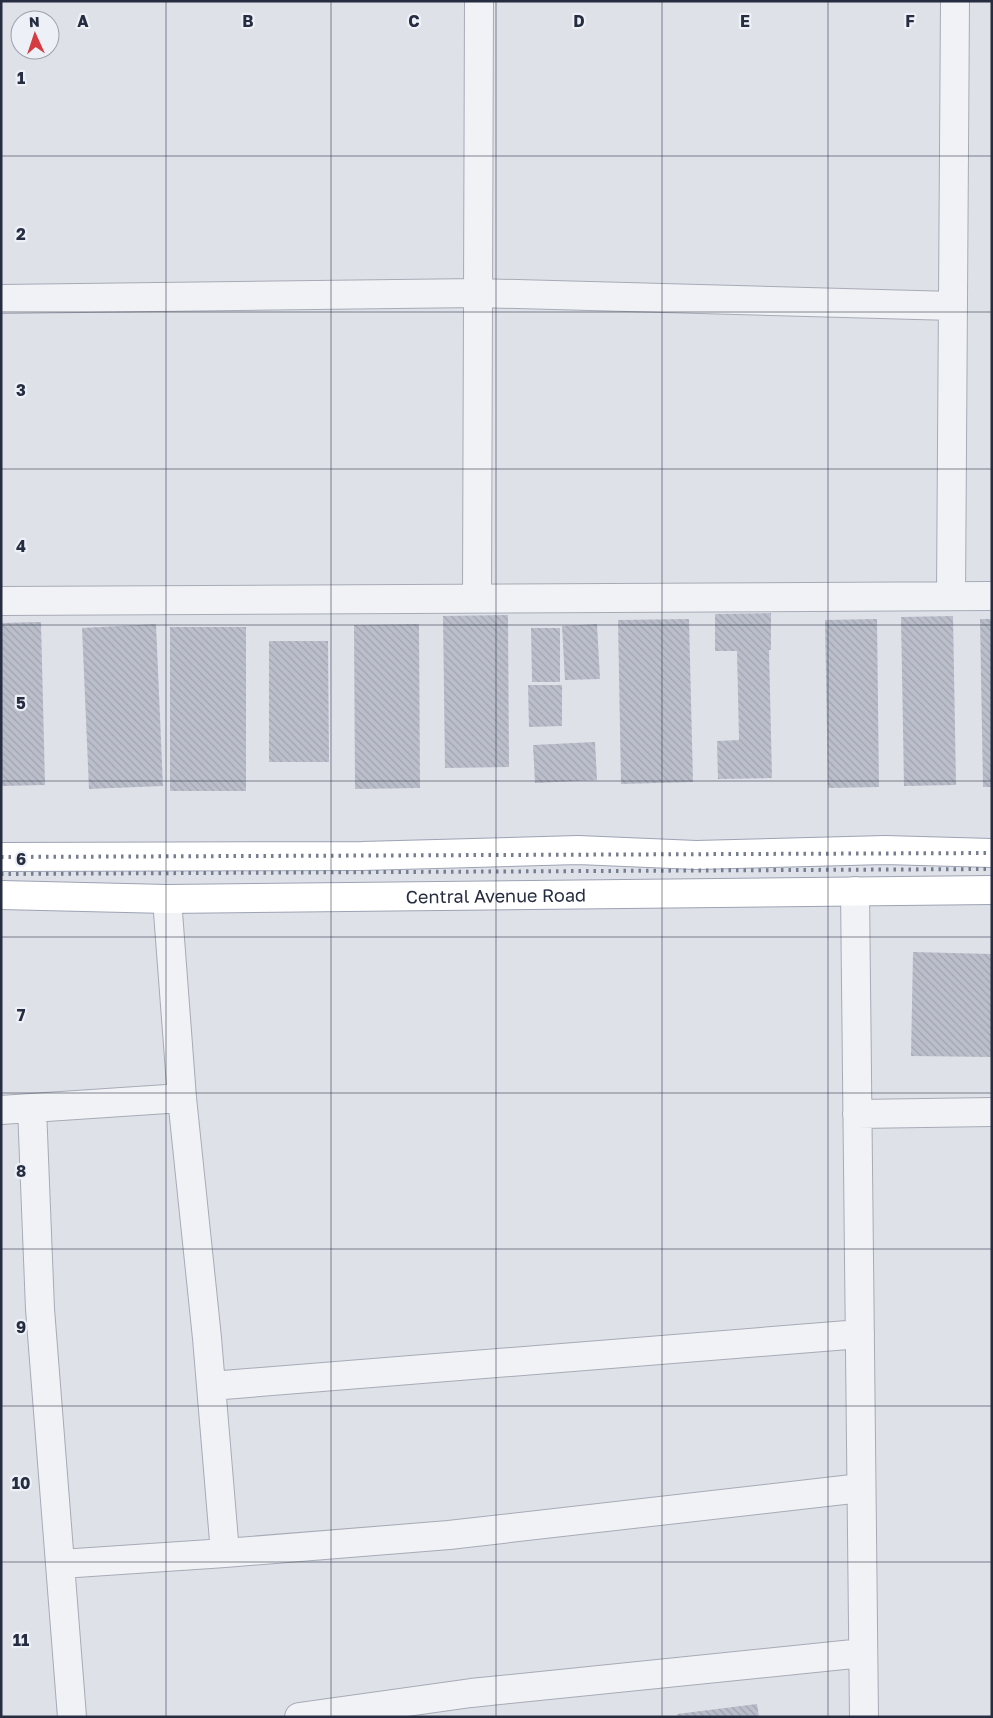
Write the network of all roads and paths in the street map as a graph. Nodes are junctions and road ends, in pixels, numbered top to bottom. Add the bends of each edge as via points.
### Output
1 (479, 1) edge
2 (954, 1) edge
3 (477, 293) junction
4 (1, 299) edge
5 (953, 306) junction
6 (952, 596) junction
7 (992, 596) edge
8 (477, 598) junction
9 (1, 601) edge
10 (992, 853) edge
11 (1, 857) edge
12 (992, 890) edge
13 (855, 891) junction
14 (1, 895) edge
15 (167, 899) junction
16 (182, 1098) junction
17 (32, 1108) junction
18 (1, 1110) edge
19 (992, 1112) edge
20 (857, 1114) junction
21 (860, 1334) junction
22 (211, 1386) junction
23 (862, 1488) junction
24 (225, 1553) junction
25 (61, 1564) junction
26 (863, 1653) junction
27 (72, 1717) edge
28 (299, 1717) edge
29 (864, 1717) edge

1 - 3 street
2 - 5 street
3 - 4 street
3 - 5 street
3 - 8 street
5 - 6 street
6 - 7 street
6 - 8 street
8 - 9 street
10 - 11 main road via 885,850 696,855 578,850 362,856
12 - 13 main road, Central Avenue Road
13 - 15 main road, Central Avenue Road
13 - 20 street
14 - 15 main road, Central Avenue Road
15 - 16 street
16 - 17 street
16 - 22 street
17 - 18 street
17 - 25 street via 40,1309
19 - 20 street
20 - 21 street
21 - 22 street
21 - 23 street
22 - 24 street
23 - 24 street via 449,1535
23 - 26 street
24 - 25 street
25 - 27 street
26 - 28 street via 471,1693
26 - 29 street

